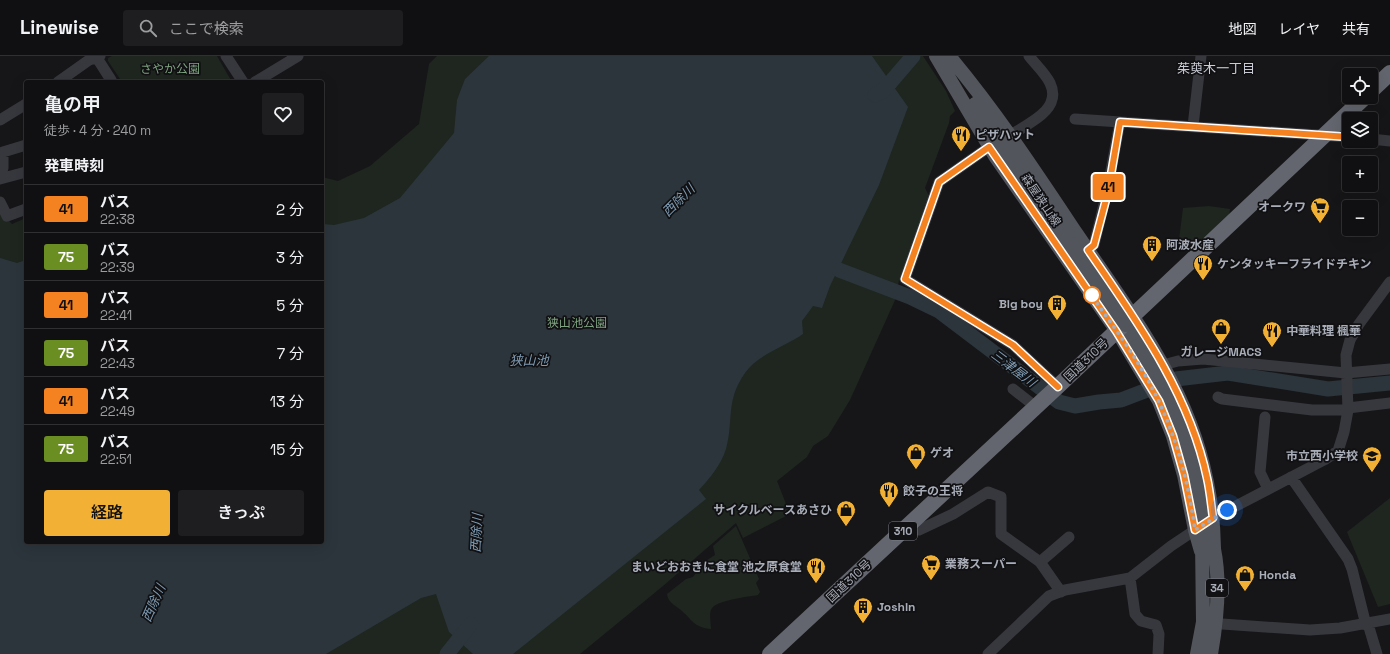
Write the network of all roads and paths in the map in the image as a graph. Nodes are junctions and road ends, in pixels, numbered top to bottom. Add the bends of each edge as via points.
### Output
1 (226, 56) edge
2 (298, 56) edge
3 (936, 56) edge
4 (946, 56) edge
5 (1028, 56) edge
6 (1200, 56) edge
7 (93, 58) edge
8 (956, 63) edge
9 (1390, 73) edge
10 (61, 80) edge
11 (111, 80) edge
12 (242, 80) edge
13 (258, 80) edge
14 (1378, 84) edge
15 (1358, 104) edge
16 (24, 105) edge
17 (1, 118) edge
18 (1075, 119) dead end
19 (1120, 122) junction
20 (1192, 126) junction
21 (1325, 135) junction
22 (1009, 136) junction
23 (1342, 136) edge
24 (1378, 140) edge
25 (1390, 141) edge
26 (24, 146) edge
27 (989, 147) junction
28 (1, 152) edge
29 (24, 173) edge
30 (0, 175) edge
31 (0, 179) edge
32 (0, 202) edge
33 (24, 210) edge
34 (1088, 250) junction
35 (1390, 282) edge
36 (1125, 324) junction
37 (1165, 367) junction
38 (1390, 369) edge
39 (1346, 375) junction
40 (1056, 388) junction
41 (1013, 389) dead end
42 (1218, 397) dead end
43 (1170, 400) junction
44 (1390, 403) edge
45 (1348, 405) junction
46 (1036, 407) junction
47 (1265, 417) dead end
48 (1291, 477) junction
49 (1268, 489) junction
50 (1204, 524) junction
51 (906, 528) junction
52 (1069, 537) dead end
53 (1040, 562) junction
54 (1130, 578) junction
55 (1061, 592) junction
56 (1390, 619) edge
57 (1210, 623) junction
58 (1367, 624) junction
59 (770, 654) edge
60 (988, 654) edge
61 (1158, 654) edge
62 (1197, 654) edge
63 (1211, 654) edge
64 (1377, 654) edge

1 - 12 street
2 - 13 street
3 - 8 main road, 森屋狭山線
3 - 27 main road
4 - 8 main road, 森屋狭山線
5 - 22 street via 1049,82 1052,103 1045,113
6 - 20 street
7 - 10 street
7 - 11 street
8 - 22 main road
8 - 36 main road, 森屋狭山線, bridge
9 - 14 highway
15 - 21 highway, 国道310号 / 310
16 - 17 street
18 - 19 street
19 - 20 street
19 - 34 street via 1108,192 1094,245
20 - 21 street
21 - 23 street
21 - 36 highway, 国道310号 / 310
22 - 34 main road
24 - 25 street
26 - 28 street
27 - 36 main road
27 - 40 street via 939,182 905,279 1013,345
28 - 30 street via 3,168
29 - 31 street
32 - 33 street via 6,216
34 - 36 main road
35 - 39 street via 1350,340 1346,355
36 - 37 main road
36 - 40 highway, 国道310号 / 310
36 - 43 main road, 34
36 - 43 main road via 1145,377
37 - 39 street via 1178,360 1203,359
37 - 43 main road
38 - 39 street
39 - 45 street
40 - 46 highway, 国道310号 / 310
41 - 46 street
42 - 45 street via 1312,410
43 - 50 main road, 34 via 1186,441
44 - 45 street
45 - 48 street via 1338,451
46 - 51 highway, 国道310号 / 310
47 - 49 street via 1260,472
48 - 49 street
48 - 58 street via 1348,559
49 - 50 street
50 - 54 street
50 - 57 main road, 34 via 1217,582
51 - 53 street via 920,530 953,514 988,492 1001,497 1000,534
51 - 59 highway, 国道310号 / 310
52 - 53 street
53 - 55 street
54 - 55 street
54 - 61 street via 1135,614 1141,621 1156,625 1159,634
55 - 60 street via 1049,596
56 - 58 street
57 - 58 street via 1310,630
57 - 62 main road, 34
57 - 63 main road, 34
58 - 64 street

